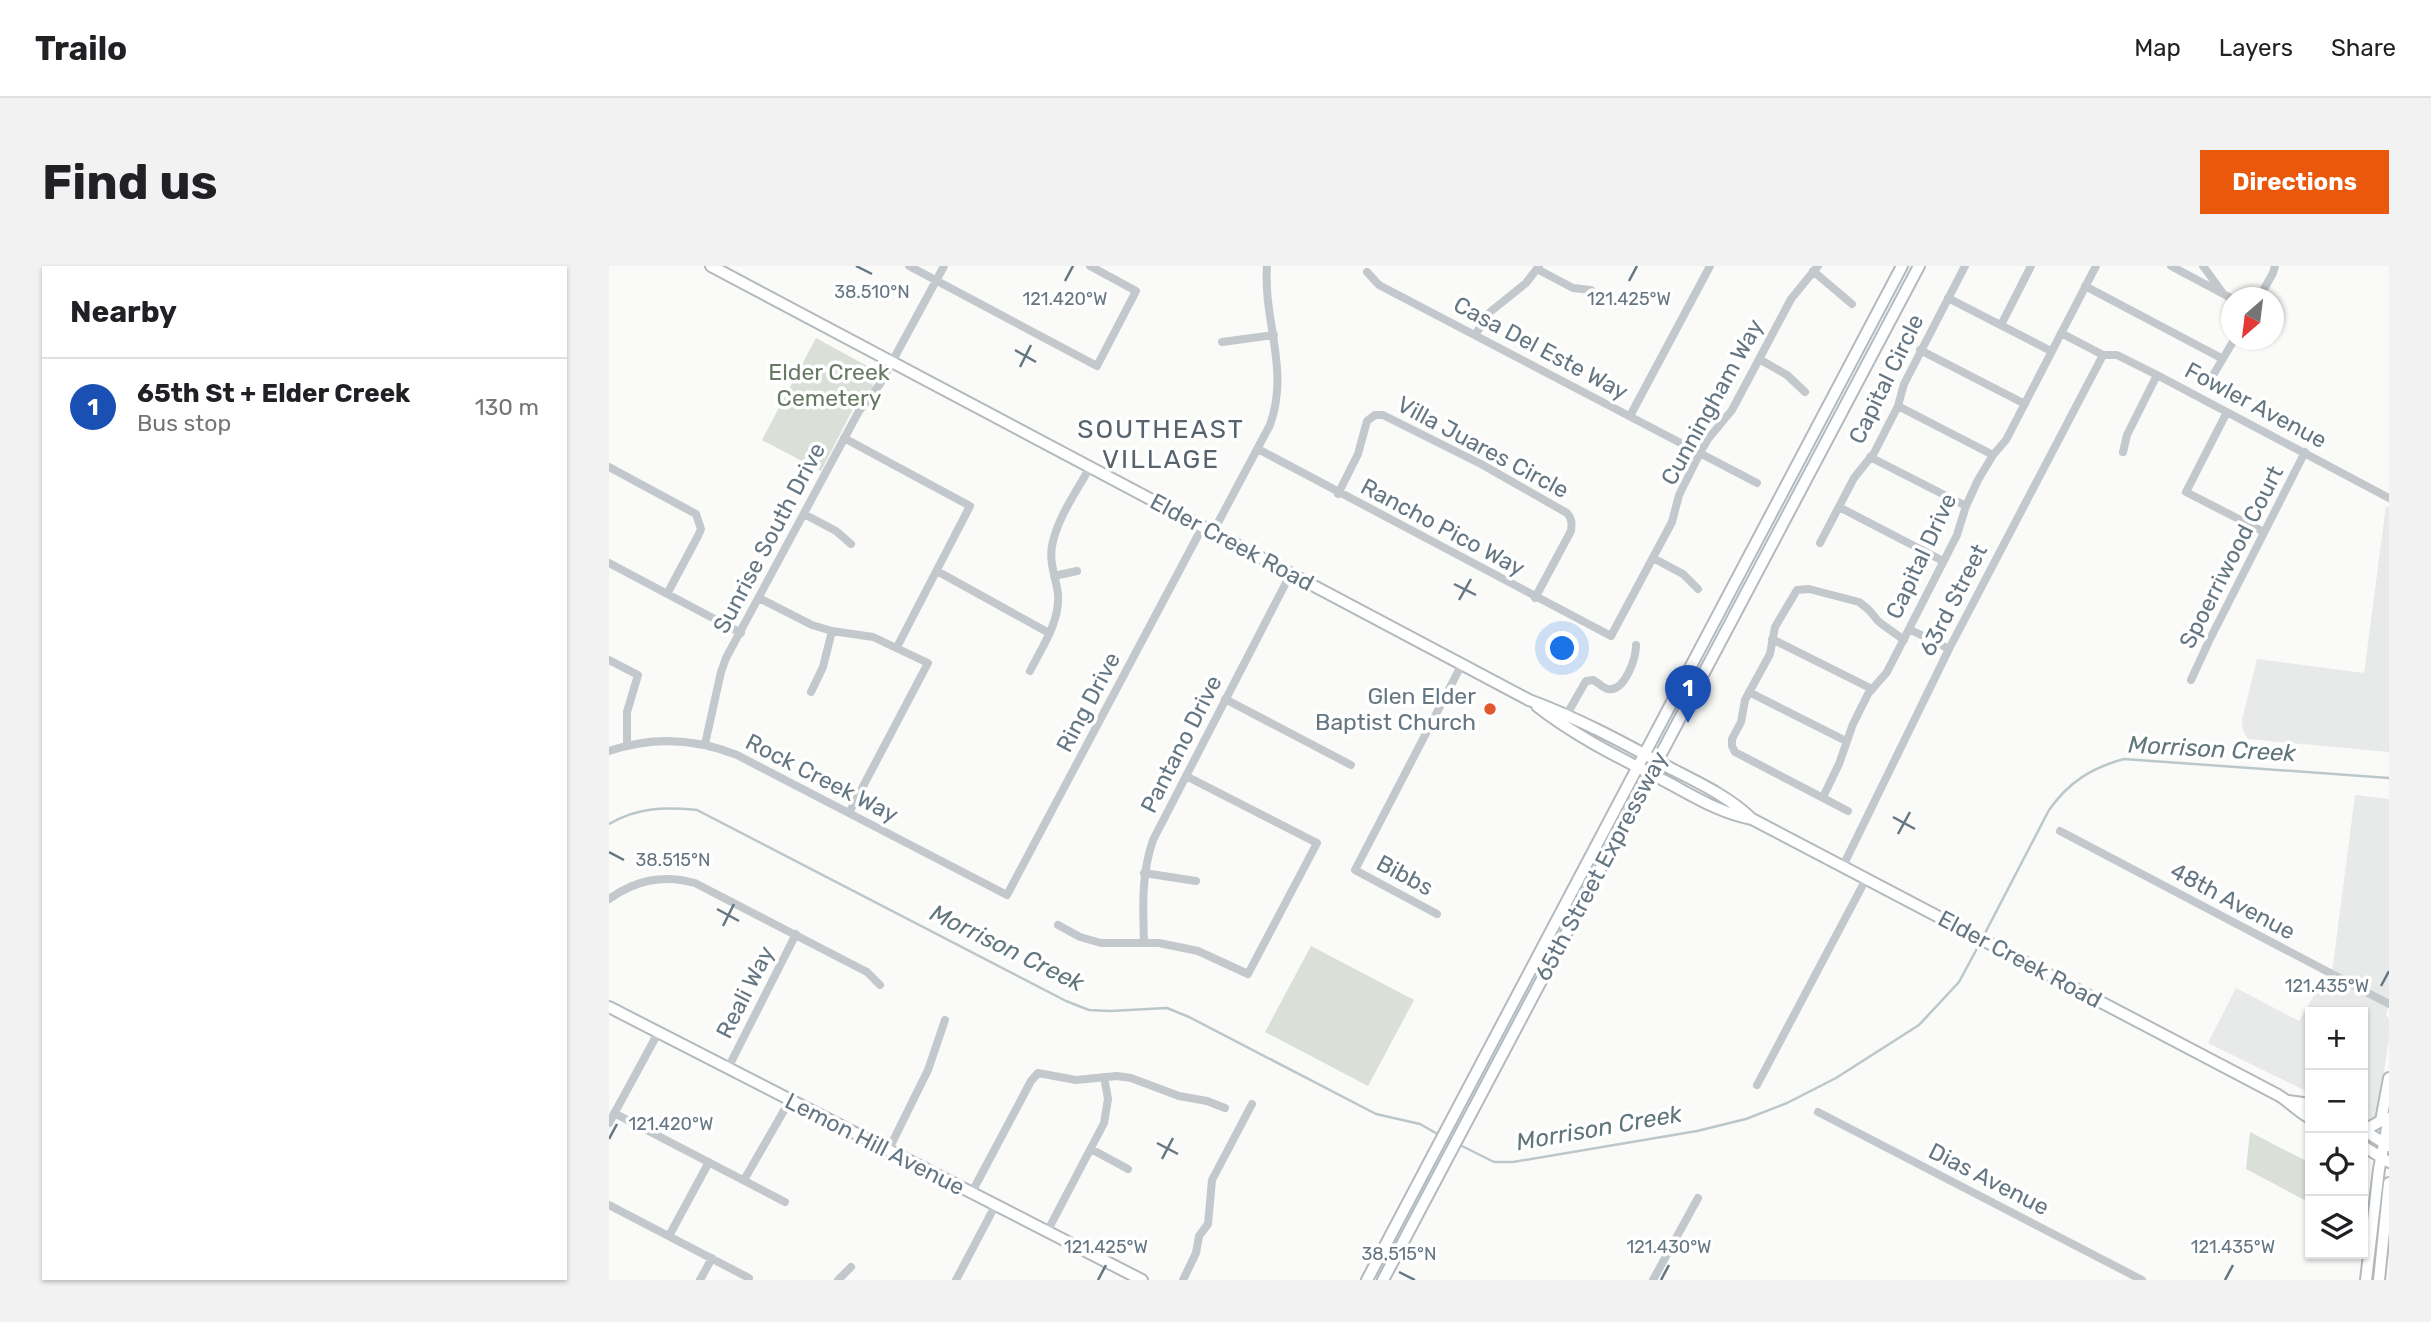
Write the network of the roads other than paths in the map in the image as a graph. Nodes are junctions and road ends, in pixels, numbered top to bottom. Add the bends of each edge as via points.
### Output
1 (711, 266) edge
2 (909, 266) edge
3 (944, 266) edge
4 (1090, 266) edge
5 (1267, 266) edge
6 (1710, 266) edge
7 (1902, 266) edge
8 (1919, 266) edge
9 (1965, 266) edge
10 (2031, 266) edge
11 (2096, 266) edge
12 (2171, 266) edge
13 (2203, 266) edge
14 (2275, 266) edge
15 (1538, 268) edge
16 (1815, 269) edge
17 (1367, 272) dead end
18 (936, 280) junction
19 (2085, 286) junction
20 (2265, 287) edge
21 (2221, 288) edge
22 (1591, 290) dead end
23 (2221, 293) edge
24 (1948, 298) junction
25 (1852, 304) dead end
26 (2001, 325) junction
27 (2061, 333) junction
28 (1274, 335) junction
29 (1475, 335) junction
30 (1222, 342) dead end
31 (1920, 350) junction
32 (2228, 350) edge
33 (2051, 351) junction
34 (2103, 355) junction
35 (1759, 359) junction
36 (2223, 359) junction
37 (892, 362) junction
38 (2157, 375) junction
39 (2209, 382) dead end
40 (1805, 391) dead end
41 (2025, 404) junction
42 (1898, 406) junction
43 (2227, 412) junction
44 (1630, 416) junction
45 (844, 438) junction
46 (1258, 449) junction
47 (2123, 452) dead end
48 (1700, 453) junction
49 (2305, 453) junction
50 (1993, 455) junction
51 (1870, 457) junction
52 (609, 467) edge
53 (1090, 467) junction
54 (1757, 483) dead end
55 (1339, 494) junction
56 (2389, 498) edge
57 (1966, 506) junction
58 (1839, 507) junction
59 (804, 514) junction
60 (1208, 529) junction
61 (2264, 532) junction
62 (1820, 543) dead end
63 (851, 544) dead end
64 (1653, 558) junction
65 (1943, 561) junction
66 (609, 563) edge
67 (937, 571) junction
68 (1077, 571) dead end
69 (1291, 573) junction
70 (1054, 576) junction
71 (1698, 589) dead end
72 (667, 594) junction
73 (759, 598) junction
74 (1535, 598) junction
75 (1909, 629) junction
76 (832, 631) junction
77 (741, 633) junction
78 (1049, 633) junction
79 (1611, 636) joint
80 (1772, 639) junction
81 (1904, 640) junction
82 (1636, 645) dead end
83 (897, 647) junction
84 (1949, 649) junction
85 (609, 660) edge
86 (1462, 664) junction
87 (1030, 671) dead end
88 (2191, 680) dead end
89 (1872, 689) junction
90 (811, 692) dead end
91 (1749, 692) junction
92 (1225, 699) junction
93 (1529, 700) junction
94 (1567, 713) junction
95 (1846, 741) junction
96 (705, 744) junction
97 (627, 745) junction
98 (609, 751) edge
99 (1644, 753) junction
100 (1657, 760) junction
101 (1351, 765) dead end
102 (1637, 766) junction
103 (1650, 774) junction
104 (1186, 775) junction
105 (1823, 797) junction
106 (1848, 811) dead end
107 (849, 813) junction
108 (1752, 819) junction
109 (2060, 831) dead end
110 (1843, 866) junction
111 (1144, 873) junction
112 (1866, 879) junction
113 (1196, 881) dead end
114 (1007, 895) joint
115 (609, 899) edge
116 (1437, 914) dead end
117 (1058, 925) dead end
118 (796, 934) junction
119 (1144, 943) junction
120 (880, 985) dead end
121 (2389, 1004) edge
122 (609, 1007) edge
123 (944, 1020) dead end
124 (659, 1033) junction
125 (728, 1068) junction
126 (1104, 1077) junction
127 (2389, 1078) edge
128 (1757, 1085) dead end
129 (790, 1100) junction
130 (2288, 1101) junction
131 (2305, 1103) edge
132 (1252, 1104) dead end
133 (1225, 1108) dead end
134 (1818, 1112) dead end
135 (614, 1113) junction
136 (2305, 1115) edge
137 (2389, 1118) edge
138 (609, 1122) edge
139 (2368, 1128) edge
140 (2368, 1132) edge
141 (2387, 1144) edge
142 (1091, 1149) junction
143 (2368, 1149) edge
144 (888, 1151) junction
145 (2385, 1160) edge
146 (709, 1162) junction
147 (1128, 1169) dead end
148 (744, 1181) junction
149 (2389, 1183) edge
150 (971, 1194) junction
151 (1698, 1198) dead end
152 (785, 1202) dead end
153 (609, 1205) edge
154 (995, 1206) junction
155 (2387, 1224) edge
156 (1047, 1233) junction
157 (670, 1236) junction
158 (712, 1258) junction
159 (851, 1268) dead end
160 (749, 1278) dead end
161 (700, 1280) edge
162 (838, 1280) edge
163 (956, 1280) edge
164 (1142, 1280) edge
165 (1183, 1280) edge
166 (1367, 1280) edge
167 (1383, 1280) edge
168 (1653, 1280) edge
169 (2142, 1280) edge
170 (2366, 1280) edge
171 (2379, 1280) edge

1 - 37 main road, Elder Creek Road
2 - 18 street
3 - 18 street, Sunrise South Drive
4 - 18 street via 1136,291 1097,366
5 - 28 street, Ring Drive
6 - 44 street
7 - 99 main road, 65th Street Expressway
8 - 100 main road, 65th Street Expressway
9 - 24 street, Capital Circle
10 - 26 street
11 - 19 street, Capital Drive
12 - 23 street
13 - 21 street
14 - 20 street
15 - 22 street via 1573,288
15 - 29 street via 1516,293 1490,312
16 - 25 street
16 - 35 street, Cunningham Way via 1791,299
17 - 29 street, Casa Del Este Way via 1379,285
18 - 37 street, Sunrise South Drive
19 - 27 street, Capital Drive
19 - 36 street
24 - 26 street
24 - 31 street, Capital Circle
26 - 33 street
27 - 33 street, Capital Drive
27 - 34 street
28 - 30 street
28 - 46 street, Ring Drive via 1278,397 1271,425
29 - 44 street, Casa Del Este Way
31 - 41 street
31 - 42 street, Capital Circle
32 - 36 street
33 - 41 street, Capital Drive
34 - 38 street, Fowler Avenue via 2117,355
34 - 84 street, 63rd Street
35 - 40 street
35 - 48 street, Cunningham Way via 1732,410
36 - 39 street
37 - 45 street, Sunrise South Drive
37 - 53 main road, Elder Creek Road
38 - 43 street, Fowler Avenue
38 - 47 street
41 - 50 street, Capital Drive
42 - 50 street
42 - 51 street, Capital Circle
43 - 49 street, Fowler Avenue
43 - 61 street via 2186,492
44 - 48 street, Casa Del Este Way
45 - 59 street, Sunrise South Drive
45 - 67 street via 970,506
46 - 55 street, Rancho Pico Way
46 - 60 street, Ring Drive
48 - 54 street, Casa Del Este Way
48 - 64 street, Cunningham Way
49 - 56 street, Fowler Avenue
49 - 61 street, Spoerriwood Court
50 - 57 street, Capital Drive
51 - 57 street
51 - 58 street, Capital Circle
52 - 72 street via 697,514 701,529
53 - 60 main road, Elder Creek Road
53 - 70 street via 1055,534 1051,552
55 - 74 street, Rancho Pico Way
55 - 74 street, Villa Juares Circle via 1367,421 1375,415 1481,464 1567,513 1573,523
57 - 65 street, Capital Drive via 1960,530
58 - 62 street, Capital Circle
58 - 65 street
59 - 63 street
59 - 73 street, Sunrise South Drive
60 - 69 main road, Elder Creek Road
60 - 114 street, Ring Drive
61 - 88 street, Spoerriwood Court
64 - 71 street via 1683,573
64 - 79 street, Cunningham Way
65 - 75 street, Capital Drive
66 - 72 street
67 - 78 street
67 - 83 street
68 - 70 street
69 - 86 main road, Elder Creek Road
69 - 92 street, Pantano Drive
70 - 78 street via 1058,603
72 - 77 street
73 - 76 street
73 - 77 street, Sunrise South Drive
74 - 79 street, Rancho Pico Way
75 - 81 street, Capital Drive
75 - 84 street
76 - 83 street via 873,637
76 - 90 street
77 - 96 street, Sunrise South Drive via 721,672
78 - 87 street
80 - 81 street via 1797,590 1809,589 1859,602
80 - 89 street
80 - 91 street via 1770,654
81 - 89 street, Capital Drive
82 - 94 street via 1636,657 1622,684 1612,689 1586,681
83 - 107 street via 928,663
84 - 110 street, 63rd Street
85 - 97 street via 638,675 627,712
86 - 93 main road, Elder Creek Road
86 - 116 street, Bibbs via 1355,870
89 - 95 street, Capital Drive
91 - 95 street
91 - 105 street via 1732,739 1735,751
92 - 101 street
92 - 104 street, Pantano Drive
93 - 94 main road, Elder Creek Road
93 - 102 main road, Elder Creek Road via 1561,725
94 - 99 main road, Elder Creek Road
95 - 105 street, Capital Drive
96 - 97 street, Rock Creek Way via 670,740
96 - 107 street, Rock Creek Way via 737,755
97 - 98 street, Rock Creek Way
99 - 100 main road, Elder Creek Road
99 - 102 main road, 65th Street Expressway
100 - 103 main road, 65th Street Expressway
100 - 108 main road, Elder Creek Road via 1735,802
102 - 103 main road, Elder Creek Road
102 - 166 main road, 65th Street Expressway
103 - 108 main road, Elder Creek Road via 1730,815
103 - 167 main road, 65th Street Expressway
104 - 111 street, Pantano Drive via 1153,840
104 - 119 street via 1317,844 1248,974 1198,951
105 - 106 street
107 - 114 street, Rock Creek Way
108 - 110 main road, Elder Creek Road
109 - 121 street, 48th Avenue
110 - 112 main road, Elder Creek Road
111 - 113 street
111 - 119 street, Pantano Drive
112 - 128 street
112 - 130 main road, Elder Creek Road
115 - 118 street via 643,881 681,880
117 - 119 street via 1091,941
118 - 120 street via 867,972
118 - 125 street, Reali Way
122 - 124 main road, Lemon Hill Avenue
123 - 144 street via 928,1070
124 - 125 main road, Lemon Hill Avenue
124 - 135 street
125 - 129 main road, Lemon Hill Avenue
126 - 133 street via 1131,1077
126 - 142 street via 1108,1111
126 - 150 street via 1076,1080 1038,1073
127 - 139 main road via 2381,1121
129 - 144 main road, Lemon Hill Avenue
129 - 148 street
130 - 131 main road, Elder Creek Road
130 - 136 main road, Elder Creek Road
132 - 165 street via 1212,1180 1208,1224
134 - 169 street, Dias Avenue
135 - 138 street
135 - 146 street
137 - 141 main road
140 - 141 main road
141 - 145 main road
142 - 147 street
142 - 156 street
143 - 145 main road
144 - 150 main road, Lemon Hill Avenue
145 - 170 main road
146 - 148 street
146 - 157 street
148 - 152 street
149 - 155 main road
150 - 154 main road, Lemon Hill Avenue
151 - 168 street
153 - 157 street
154 - 156 main road, Lemon Hill Avenue
154 - 163 street
155 - 171 main road
156 - 164 main road, Lemon Hill Avenue
157 - 158 street
158 - 160 street
158 - 161 street
159 - 162 street

